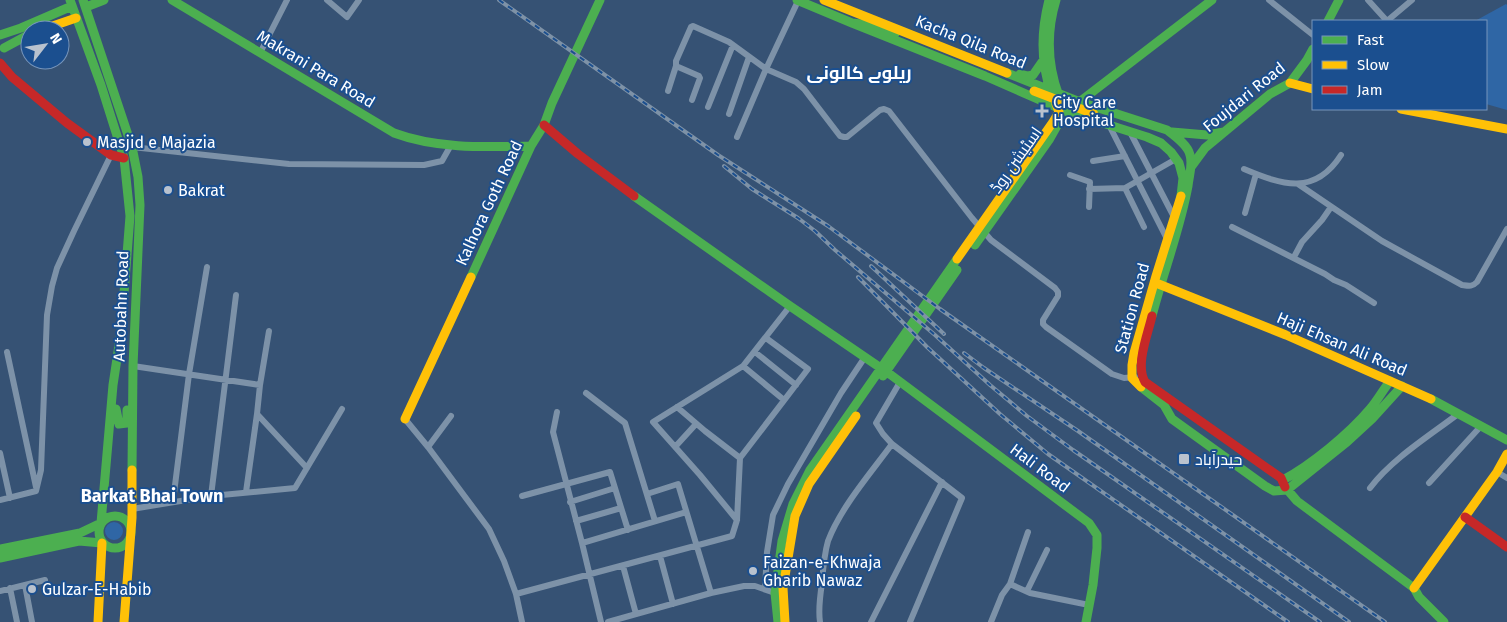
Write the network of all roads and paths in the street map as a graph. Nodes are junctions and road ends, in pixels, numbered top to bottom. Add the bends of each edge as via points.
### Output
1 (104, 0) edge
2 (172, 0) edge
3 (287, 0) edge
4 (327, 0) edge
5 (359, 0) edge
6 (798, 0) edge
7 (824, 0) edge
8 (1049, 0) edge
9 (1056, 0) edge
10 (1212, 0) edge
11 (1268, 0) edge
12 (1339, 0) edge
13 (1368, 0) edge
14 (1412, 0) edge
15 (598, 1) edge
16 (71, 3) edge
17 (84, 3) edge
18 (1403, 3) edge
19 (854, 12) junction
20 (76, 18) junction
21 (70, 20) edge
22 (1329, 20) edge
23 (1386, 20) edge
24 (1388, 20) edge
25 (852, 23) junction
26 (874, 26) junction
27 (0, 34) edge
28 (1312, 34) edge
29 (20, 39) edge
30 (733, 45) junction
31 (4, 48) junction
32 (1312, 51) edge
33 (260, 53) junction
34 (749, 57) junction
35 (0, 58) edge
36 (1042, 62) junction
37 (0, 64) edge
38 (676, 66) junction
39 (766, 69) junction
40 (1005, 71) junction
41 (1290, 83) junction
42 (1312, 89) edge
43 (668, 91) dead end
44 (1054, 91) junction
45 (692, 100) dead end
46 (1080, 102) junction
47 (708, 107) dead end
48 (1061, 109) junction
49 (1406, 110) edge
50 (729, 114) dead end
51 (544, 125) junction
52 (1109, 125) junction
53 (1507, 129) edge
54 (1130, 132) junction
55 (1172, 132) junction
56 (1224, 132) junction
57 (737, 137) dead end
58 (451, 145) junction
59 (530, 146) junction
60 (132, 147) junction
61 (111, 155) junction
62 (1340, 155) dead end
63 (1125, 156) junction
64 (124, 158) junction
65 (1094, 161) dead end
66 (1184, 165) junction
67 (1244, 170) dead end
68 (1152, 173) junction
69 (1256, 174) junction
70 (1070, 175) dead end
71 (1137, 181) junction
72 (1185, 184) junction
73 (1298, 184) junction
74 (1125, 188) junction
75 (1089, 189) junction
76 (1089, 207) dead end
77 (1331, 207) junction
78 (1245, 213) dead end
79 (1174, 217) junction
80 (1232, 227) dead end
81 (1144, 228) dead end
82 (1507, 230) edge
83 (1167, 239) junction
84 (1294, 257) junction
85 (207, 267) dead end
86 (1156, 284) junction
87 (236, 295) dead end
88 (1374, 303) dead end
89 (790, 306) junction
90 (269, 331) dead end
91 (766, 338) junction
92 (7, 352) dead end
93 (755, 352) junction
94 (865, 357) junction
95 (133, 366) junction
96 (743, 366) junction
97 (189, 374) junction
98 (1142, 377) junction
99 (1132, 378) junction
100 (226, 380) junction
101 (1390, 381) junction
102 (900, 382) junction
103 (113, 385) junction
104 (134, 385) junction
105 (260, 385) junction
106 (796, 385) junction
107 (1402, 386) junction
108 (586, 393) dead end
109 (864, 398) junction
110 (784, 400) junction
111 (677, 407) junction
112 (342, 409) dead end
113 (557, 412) dead end
114 (256, 414) junction
115 (1458, 414) junction
116 (451, 416) dead end
117 (405, 419) joint
118 (696, 424) junction
119 (1480, 426) junction
120 (1507, 440) edge
121 (892, 444) junction
122 (675, 446) junction
123 (428, 447) junction
124 (0, 453) edge
125 (1507, 454) edge
126 (740, 458) junction
127 (307, 468) junction
128 (1497, 472) junction
129 (1507, 478) edge
130 (1283, 480) junction
131 (942, 482) junction
132 (1428, 483) dead end
133 (566, 484) junction
134 (616, 488) junction
135 (1370, 488) dead end
136 (1287, 490) junction
137 (36, 491) junction
138 (246, 492) junction
139 (647, 494) junction
140 (211, 496) junction
141 (522, 496) dead end
142 (10, 498) junction
143 (0, 500) edge
144 (173, 501) junction
145 (570, 502) junction
146 (621, 508) junction
147 (132, 509) junction
148 (686, 512) junction
149 (1465, 517) junction
150 (736, 520) junction
151 (576, 521) junction
152 (655, 521) junction
153 (101, 523) junction
154 (628, 530) junction
155 (1028, 532) dead end
156 (131, 534) junction
157 (102, 543) junction
158 (582, 543) junction
159 (696, 545) junction
160 (1507, 547) edge
161 (0, 549) edge
162 (1047, 550) dead end
163 (660, 556) junction
164 (0, 558) edge
165 (623, 566) junction
166 (589, 575) junction
167 (45, 580) dead end
168 (1010, 584) junction
169 (24, 585) junction
170 (10, 588) junction
171 (1414, 588) junction
172 (765, 589) junction
173 (0, 591) edge
174 (1027, 591) junction
175 (710, 593) junction
176 (775, 593) junction
177 (516, 594) junction
178 (673, 604) junction
179 (1090, 605) junction
180 (636, 614) junction
181 (17, 622) edge
182 (32, 622) edge
183 (98, 622) edge
184 (124, 622) edge
185 (522, 622) edge
186 (600, 622) edge
187 (608, 622) edge
188 (778, 622) edge
189 (785, 622) edge
190 (820, 622) edge
191 (871, 622) edge
192 (910, 622) edge
193 (991, 622) edge
194 (1086, 622) edge
195 (1444, 622) edge

1 - 17 main road
2 - 33 main road, Makrani Para Road
3 - 33 street
4 - 5 street via 347,17
6 - 25 main road, Kacha Qila Road
6 - 39 street
7 - 19 main road, Kacha Qila Road
8 - 36 main road
9 - 44 main road via 1048,48
10 - 46 main road
11 - 28 street
12 - 22 main road
13 - 23 street
14 - 18 street
15 - 51 main road, Kalhora Goth Road
16 - 20 main road, Autobahn Road
16 - 27 main road via 21,28
17 - 60 main road, Autobahn Road
18 - 24 street
19 - 26 main road
19 - 40 main road, Kacha Qila Road
20 - 21 main road
20 - 64 main road, Autobahn Road via 102,85
25 - 26 main road
25 - 48 main road, Kacha Qila Road
26 - 66 main road via 1088,112 1164,138 1176,149
27 - 31 main road
29 - 31 main road
30 - 34 street
30 - 38 street via 693,26
30 - 47 street
31 - 35 main road
32 - 41 main road, Foujdari Road
33 - 58 main road, Makrani Para Road via 394,133 429,143
34 - 39 street
34 - 50 street
36 - 40 main road via 1031,75
36 - 44 main road
37 - 61 main road via 60,117
38 - 43 street
38 - 45 street via 700,78
39 - 57 street
39 - 99 street via 804,89 840,136 847,137 880,110 889,111 991,240 1056,288 1058,296 1043,324 1112,374
40 - 44 main road, Kacha Qila Road
41 - 42 main road
41 - 56 main road, Foujdari Road via 1270,94
44 - 46 main road
44 - 48 main road
46 - 48 main road
46 - 55 main road
48 - 52 main road, Station Road
48 - 109 main road, اسٹیشن روڈ
49 - 53 main road
51 - 59 main road, Kalhora Goth Road
51 - 89 main road, Hali Road via 578,154
52 - 54 main road, Station Road
52 - 63 street
54 - 66 main road, Station Road via 1160,142
54 - 68 street
55 - 56 main road via 1196,135
55 - 66 main road, Station Road via 1190,154
56 - 66 main road, Foujdari Road
58 - 59 main road, Makrani Para Road
58 - 60 street via 442,161 424,165 289,164
59 - 117 main road, Kalhora Goth Road
60 - 95 main road, Autobahn Road via 140,205
61 - 64 main road
61 - 137 street via 57,268 52,286 47,315 41,470
62 - 73 street via 1322,175
63 - 65 street
63 - 71 street
64 - 103 main road, Autobahn Road via 130,216 121,332
66 - 68 street
66 - 72 main road
66 - 72 main road, Station Road
67 - 69 street
68 - 71 street
68 - 79 street
69 - 73 street
69 - 78 street
70 - 75 street via 1090,182
71 - 74 street
71 - 83 street
72 - 79 main road, Station Road
72 - 86 main road, Station Road via 1182,211
73 - 77 street
74 - 75 street
74 - 81 street
75 - 76 street
77 - 82 street via 1382,240 1469,286 1477,282
77 - 84 street
79 - 83 main road, Station Road
80 - 84 street
83 - 86 main road, Station Road
84 - 88 street
85 - 97 street
86 - 98 main road, Station Road via 1142,356
86 - 99 main road, Station Road via 1135,350
86 - 101 main road, Haji Ehsan Ali Road via 1286,335
87 - 100 street
89 - 91 street
89 - 94 main road, Hali Road
90 - 105 street
91 - 93 street
91 - 106 street via 808,369
92 - 137 street
93 - 96 street
93 - 106 street
94 - 102 main road, Hali Road
94 - 172 street via 788,484 774,515
95 - 97 street
95 - 104 main road, Autobahn Road
96 - 110 street
96 - 111 street
97 - 100 street
97 - 144 street
98 - 99 street
98 - 130 main road
99 - 136 main road, Station Road via 1164,405 1172,420 1265,486 1274,491
100 - 105 street
100 - 140 street
101 - 107 main road, Haji Ehsan Ali Road
101 - 130 main road via 1370,409 1349,430 1298,472
102 - 121 street via 876,422
102 - 179 main road, Hali Road via 1089,523 1097,535
103 - 104 main road via 117,419 119,424 125,424 127,400
103 - 153 main road, Autobahn Road
104 - 147 main road, Autobahn Road
105 - 114 street
106 - 110 street
107 - 115 main road, Haji Ehsan Ali Road
107 - 136 main road via 1339,449
108 - 139 street via 625,423
109 - 176 main road via 810,470 793,504 782,541
109 - 189 main road via 809,484 795,516 783,588
110 - 126 street
111 - 118 street
111 - 122 street via 653,422
112 - 127 street
113 - 133 street via 552,432
114 - 127 street
114 - 138 street
115 - 119 main road, Haji Ehsan Ali Road
115 - 135 street via 1403,456
116 - 123 street
117 - 123 street
118 - 122 street
118 - 126 street
119 - 120 main road, Haji Ehsan Ali Road
119 - 132 street
121 - 131 street
121 - 190 street via 837,522 828,542
122 - 150 street
123 - 177 street via 489,529
124 - 142 street
125 - 128 main road
126 - 150 street
127 - 138 street via 295,488
128 - 129 street
128 - 149 main road
130 - 136 main road
131 - 191 street
131 - 192 street via 962,498
133 - 134 street via 610,472
133 - 141 street
133 - 145 street
134 - 145 street
134 - 146 street
136 - 171 main road via 1297,501
137 - 142 street
138 - 140 street
139 - 148 street via 678,484
139 - 152 street
140 - 144 street
142 - 143 street
144 - 147 street
145 - 151 street
146 - 151 street
146 - 154 street
147 - 156 main road, Autobahn Road
148 - 152 street
148 - 159 street
149 - 160 main road
149 - 171 main road
150 - 159 street via 732,536
151 - 158 street
152 - 154 street
153 - 156 main road via 109,517 120,517 128,524
153 - 157 main road via 98,532
153 - 161 main road via 80,533
154 - 158 street
155 - 168 street
156 - 157 main road via 127,543 118,548
156 - 184 main road, Autobahn Road
157 - 164 main road via 79,541
157 - 183 main road
158 - 166 street
159 - 163 street
159 - 175 street
162 - 174 street
163 - 165 street
163 - 178 street
165 - 166 street
165 - 180 street
166 - 177 street
166 - 186 street
167 - 169 street
168 - 174 street
168 - 193 street
169 - 170 street
169 - 182 street
170 - 173 street
170 - 181 street
171 - 195 main road
172 - 175 street via 744,586
172 - 176 street
174 - 179 street
175 - 178 street
176 - 188 main road
177 - 185 street
178 - 180 street
179 - 194 main road, Hali Road
180 - 187 street

